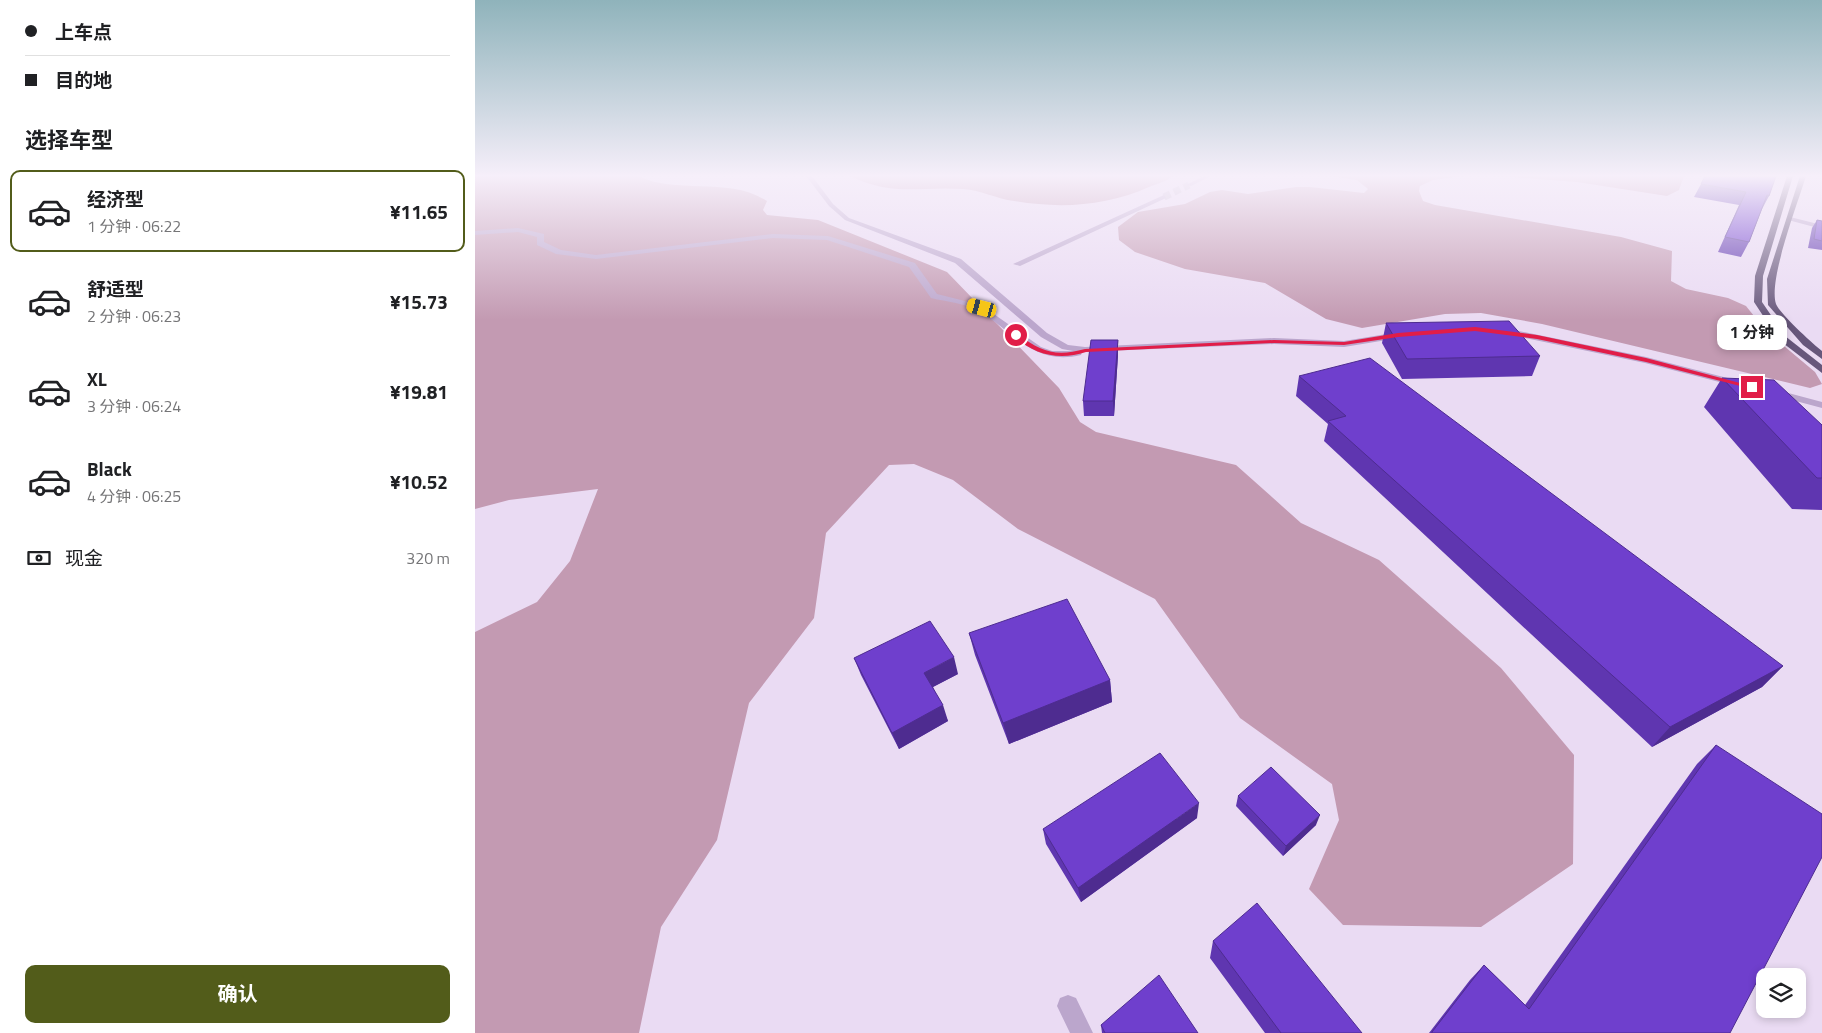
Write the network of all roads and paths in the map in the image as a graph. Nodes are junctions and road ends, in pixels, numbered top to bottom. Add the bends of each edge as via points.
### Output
1 (861, 224) edge
2 (1104, 224) edge
3 (1775, 224) edge
4 (1788, 224) edge
5 (475, 233) edge
6 (1017, 264) dead end
7 (1493, 330) edge
8 (1407, 334) edge
9 (1085, 350) junction
10 (1822, 356) edge
11 (1822, 370) edge
12 (1748, 386) edge
13 (1767, 391) edge
14 (1822, 405) edge
15 (1068, 1006) dead end
16 (1082, 1033) edge

1 - 9 street via 958,261 1044,335 1065,347
2 - 6 street
3 - 11 main road via 1759,276 1758,302 1782,338
4 - 10 main road via 1771,279 1772,305
5 - 9 street via 517,231 537,234 541,236 540,243 559,252 596,257 773,236 828,238 912,264 934,296 982,308 1031,347 1050,354 1069,355
7 - 12 street via 1637,358
8 - 9 street via 1344,344 1274,341
13 - 14 street
15 - 16 street

